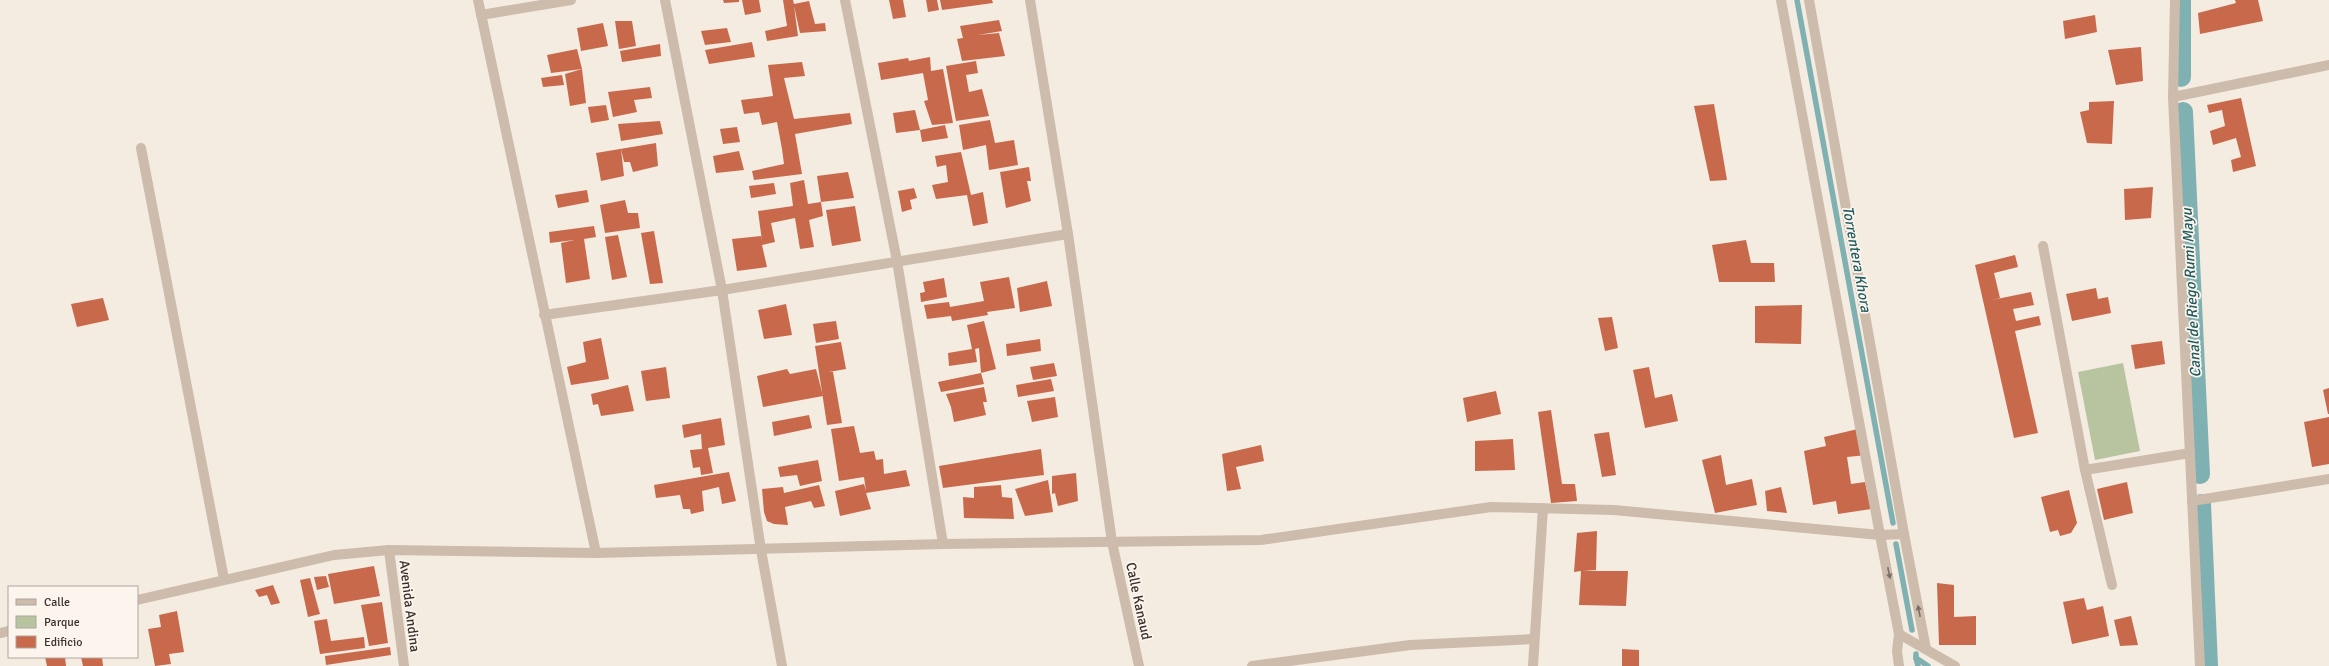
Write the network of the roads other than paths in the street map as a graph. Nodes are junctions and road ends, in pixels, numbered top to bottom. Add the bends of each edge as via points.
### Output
1 (478, 0) edge
2 (571, 0) edge
3 (665, 0) edge
4 (845, 0) edge
5 (1030, 0) edge
6 (1781, 0) edge
7 (1809, 0) edge
8 (2174, 2) edge
9 (481, 15) junction
10 (2329, 65) edge
11 (2173, 97) junction
12 (141, 148) dead end
13 (1068, 234) junction
14 (2043, 246) dead end
15 (897, 261) junction
16 (722, 290) junction
17 (544, 315) junction
18 (2190, 453) junction
19 (2085, 470) junction
20 (2329, 479) edge
21 (2192, 501) junction
22 (1543, 508) junction
23 (1904, 534) junction
24 (1880, 535) junction
25 (1112, 542) junction
26 (943, 544) junction
27 (389, 550) junction
28 (761, 550) junction
29 (596, 553) junction
30 (224, 579) junction
31 (2112, 584) dead end
32 (138, 600) edge
33 (1899, 634) junction
34 (1534, 639) junction
35 (1926, 649) junction
36 (404, 666) edge
37 (782, 666) edge
38 (1139, 666) edge
39 (1252, 666) edge
40 (1533, 666) edge
41 (1899, 666) edge
42 (1955, 666) edge
43 (2200, 666) edge

1 - 9 street
2 - 9 street
3 - 16 street
4 - 15 street
5 - 13 street, Calle Kanaud
6 - 24 street
7 - 23 street
8 - 11 street
9 - 17 street
10 - 11 street
11 - 18 street
12 - 30 street
13 - 15 street
13 - 25 street, Calle Kanaud
14 - 19 street
15 - 16 street
15 - 26 street
16 - 17 street
16 - 28 street
17 - 29 street
18 - 19 street
18 - 21 street
19 - 31 street
20 - 21 street
21 - 43 street
22 - 24 street via 1614,510
22 - 25 street via 1491,507 1261,540
22 - 34 street
23 - 24 street
35 -> 23 street
24 -> 33 street
25 - 26 street
25 - 38 street, Calle Kanaud
26 - 28 street
27 - 29 street
27 - 30 street via 334,555
27 - 36 street, Avenida Andina
28 - 29 street
28 - 37 street
30 - 32 street
33 - 35 street
33 - 41 street
34 - 39 street via 1410,645
34 - 40 street
35 - 42 street

